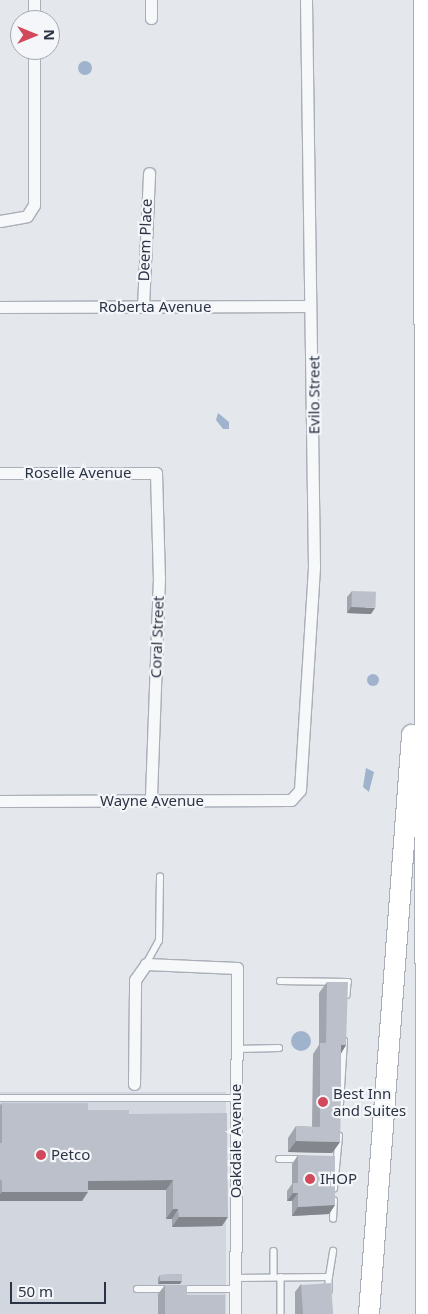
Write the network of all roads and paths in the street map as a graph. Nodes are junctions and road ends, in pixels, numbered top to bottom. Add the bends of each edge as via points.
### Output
1 (151, 0) edge
2 (306, 0) edge
3 (424, 0) edge
4 (150, 18) dead end
5 (34, 60) edge
6 (149, 173) dead end
7 (0, 221) edge
8 (310, 306) junction
9 (0, 307) edge
10 (143, 307) junction
11 (0, 473) edge
12 (156, 473) joint
13 (423, 694) junction
14 (300, 790) joint
15 (0, 801) edge
16 (151, 801) junction
17 (160, 877) dead end
18 (146, 964) junction
19 (280, 981) dead end
20 (347, 1002) edge
21 (345, 1030) edge
22 (279, 1048) dead end
23 (236, 1049) junction
24 (134, 1084) dead end
25 (0, 1098) edge
26 (236, 1098) junction
27 (339, 1116) edge
28 (339, 1125) edge
29 (279, 1159) dead end
30 (308, 1159) edge
31 (328, 1160) edge
32 (338, 1160) junction
33 (333, 1218) dead end
34 (274, 1251) dead end
35 (333, 1251) dead end
36 (277, 1277) junction
37 (329, 1277) junction
38 (235, 1283) junction
39 (137, 1289) dead end
40 (329, 1305) edge
41 (235, 1314) edge
42 (281, 1314) edge
43 (369, 1314) edge
44 (426, 1314) edge

1 - 4 street
2 - 8 street, Evilo Street
3 - 13 highway
5 - 7 street via 34,205 27,216
6 - 10 street, Deem Place
8 - 10 street, Roberta Avenue
8 - 14 street, Evilo Street via 314,566
9 - 10 street, Roberta Avenue
11 - 12 street, Roselle Avenue
12 - 16 street, Coral Street via 159,578
13 - 43 highway via 410,740
13 - 44 highway
14 - 16 street, Wayne Avenue via 291,800
15 - 16 street, Wayne Avenue
17 - 18 lane via 159,941
18 - 23 street, Oakdale Avenue via 237,968
18 - 24 street via 135,980
19 - 20 lane via 348,982
21 - 27 lane
22 - 23 lane
23 - 26 street, Oakdale Avenue
25 - 26 lane
26 - 38 street, Oakdale Avenue
28 - 32 lane
29 - 30 lane
31 - 32 lane
32 - 33 lane
34 - 36 lane
35 - 37 lane
36 - 37 lane
36 - 38 lane
36 - 42 lane
37 - 40 lane
38 - 39 lane
38 - 41 street, Oakdale Avenue

